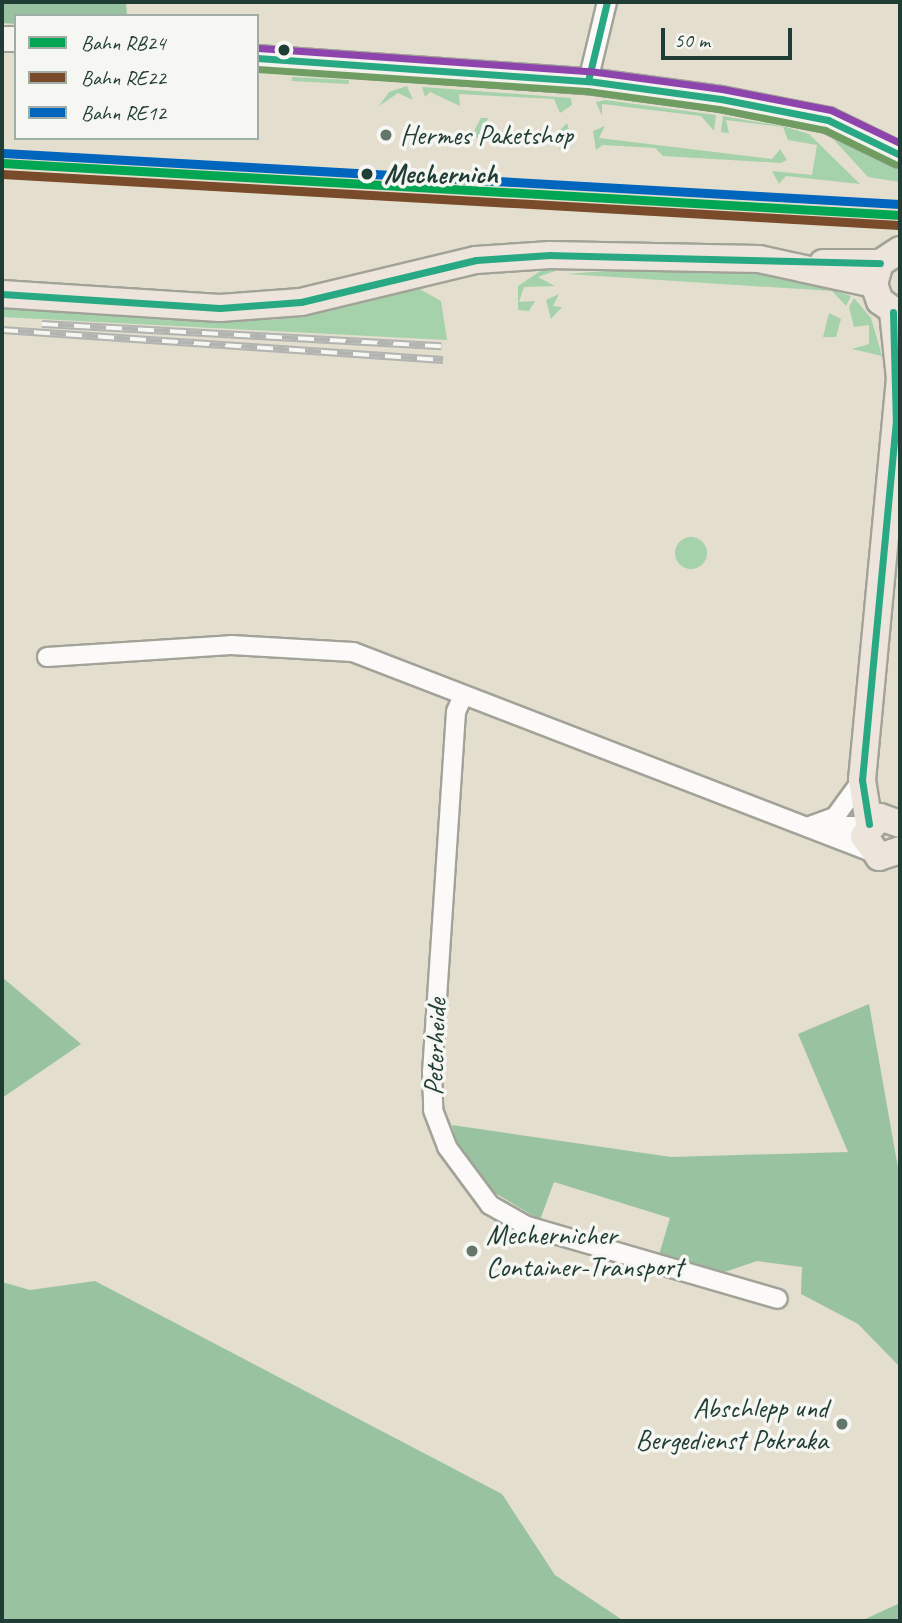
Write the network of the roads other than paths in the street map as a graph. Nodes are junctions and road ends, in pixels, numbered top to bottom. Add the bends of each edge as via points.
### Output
1 (607, 2) edge
2 (259, 58) edge
3 (588, 81) junction
4 (900, 155) edge
5 (885, 266) edge
6 (2, 294) edge
7 (897, 313) edge
8 (900, 378) edge
9 (47, 657) dead end
10 (463, 696) junction
11 (864, 771) junction
12 (805, 826) junction
13 (885, 840) edge
14 (778, 1299) dead end

1 - 3 street
2 - 3 street
3 - 4 street via 791,110 866,136
5 - 6 main road via 550,254 476,260 301,302 220,308
5 - 7 main road
7 - 8 main road
8 - 11 main road
9 - 10 street via 303,645 353,652
10 - 12 street
10 - 14 street, Peterheide via 456,712 432,1072 433,1110 447,1147 490,1205 527,1226
11 - 12 street via 835,817
11 - 13 main road
12 - 13 street
12 - 13 street

